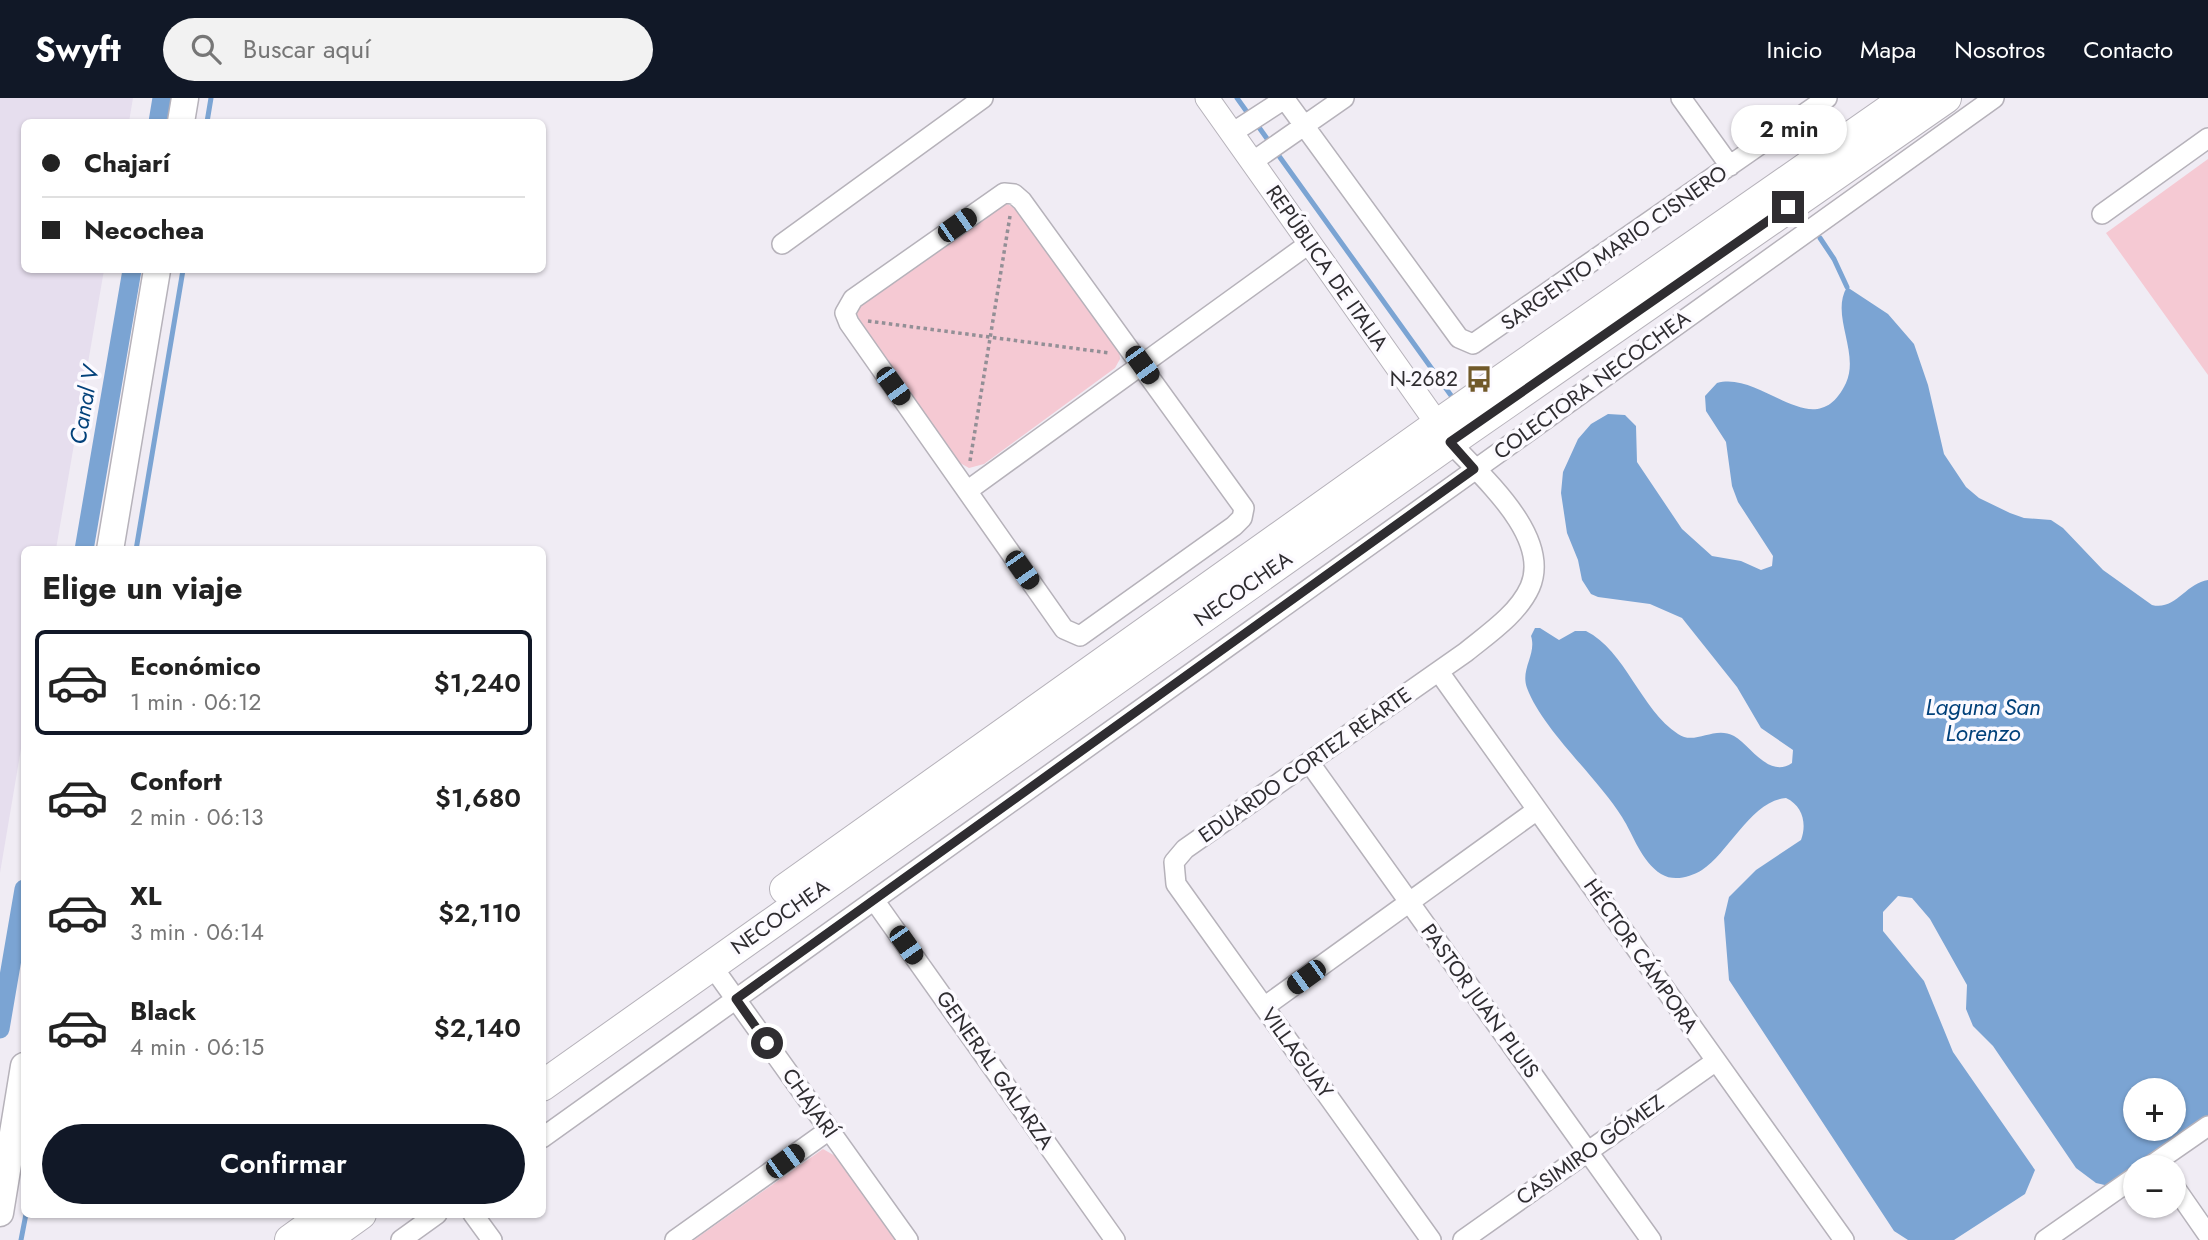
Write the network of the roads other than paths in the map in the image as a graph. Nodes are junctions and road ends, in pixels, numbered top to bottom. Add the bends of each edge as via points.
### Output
1 (185, 98) edge
2 (983, 98) edge
3 (1207, 98) edge
4 (1285, 98) edge
5 (1344, 98) edge
6 (1681, 98) edge
7 (1827, 98) edge
8 (1906, 98) edge
9 (1946, 98) edge
10 (1994, 98) edge
11 (182, 119) edge
12 (1304, 125) junction
13 (1232, 133) junction
14 (2208, 138) edge
15 (1252, 162) junction
16 (1730, 166) junction
17 (2102, 214) dead end
18 (1310, 243) junction
19 (782, 244) dead end
20 (156, 273) edge
21 (1142, 365) junction
22 (1444, 433) junction
23 (1474, 469) junction
24 (967, 491) junction
25 (111, 546) edge
26 (1439, 672) junction
27 (1309, 762) junction
28 (1537, 810) junction
29 (1174, 862) joint
30 (874, 900) junction
31 (1409, 902) junction
32 (712, 966) junction
33 (736, 999) junction
34 (1264, 1007) junction
35 (546, 1058) edge
36 (1716, 1061) junction
37 (546, 1083) edge
38 (21, 1084) edge
39 (2208, 1126) edge
40 (829, 1130) junction
41 (546, 1135) edge
42 (1588, 1152) junction
43 (2170, 1155) edge
44 (2123, 1185) edge
45 (2186, 1203) edge
46 (0, 1213) edge
47 (320, 1218) edge
48 (355, 1218) edge
49 (431, 1218) edge
50 (476, 1218) edge
51 (2208, 1235) edge
52 (290, 1240) edge
53 (325, 1240) edge
54 (401, 1240) edge
55 (492, 1240) edge
56 (675, 1240) edge
57 (908, 1240) edge
58 (1115, 1240) edge
59 (1431, 1240) edge
60 (1463, 1240) edge
61 (1651, 1240) edge
62 (1844, 1240) edge
63 (2045, 1240) edge

1 - 11 main road
2 - 19 street
3 - 13 street, REPÚBLICA DE ITALIA
4 - 12 street
4 - 13 street
5 - 12 street
6 - 16 street
7 - 16 street, SARGENTO MARIO CISNERO
8 - 22 main road, NECOCHEA
9 - 22 main road, NECOCHEA
10 - 23 street, COLECTORA NECOCHEA
12 - 15 street
12 - 16 street, SARGENTO MARIO CISNERO via 1467,344 1478,343
13 - 15 street, REPÚBLICA DE ITALIA
14 - 17 street
15 - 18 street, REPÚBLICA DE ITALIA
18 - 21 street
18 - 22 street, REPÚBLICA DE ITALIA
20 - 25 main road
21 - 24 street
21 - 24 street via 1240,499 1244,513 1234,526 1089,632 1076,636 1064,629
21 - 24 street via 1022,201 1009,192 998,195 853,299 846,307 849,323
22 - 23 street, REPÚBLICA DE ITALIA
22 - 32 main road, NECOCHEA
22 - 35 main road, NECOCHEA
23 - 26 street, EDUARDO CORTEZ REARTE via 1528,536 1533,575 1516,608
23 - 30 street, COLECTORA NECOCHEA
26 - 27 street, EDUARDO CORTEZ REARTE
26 - 28 street, HÉCTOR CÁMPORA
27 - 29 street, EDUARDO CORTEZ REARTE via 1185,849
27 - 31 street, PASTOR JUAN PLUIS
28 - 31 street
28 - 36 street, HÉCTOR CÁMPORA
29 - 34 street, VILLAGUAY via 1176,884
30 - 33 street, COLECTORA NECOCHEA
30 - 58 street, GENERAL GALARZA
31 - 34 street
31 - 42 street, PASTOR JUAN PLUIS
32 - 33 street, CHAJARÍ
32 - 37 main road, NECOCHEA
33 - 40 street, CHAJARÍ
33 - 41 street, COLECTORA NECOCHEA
34 - 59 street, VILLAGUAY
36 - 42 street, CASIMIRO GÓMEZ
36 - 62 street, HÉCTOR CÁMPORA
38 - 46 main road
39 - 43 street
40 - 56 street
40 - 57 street, CHAJARÍ
42 - 60 street, CASIMIRO GÓMEZ
42 - 61 street, PASTOR JUAN PLUIS
44 - 63 street
45 - 51 street
47 - 52 main road
48 - 53 main road
49 - 54 street
50 - 55 street

